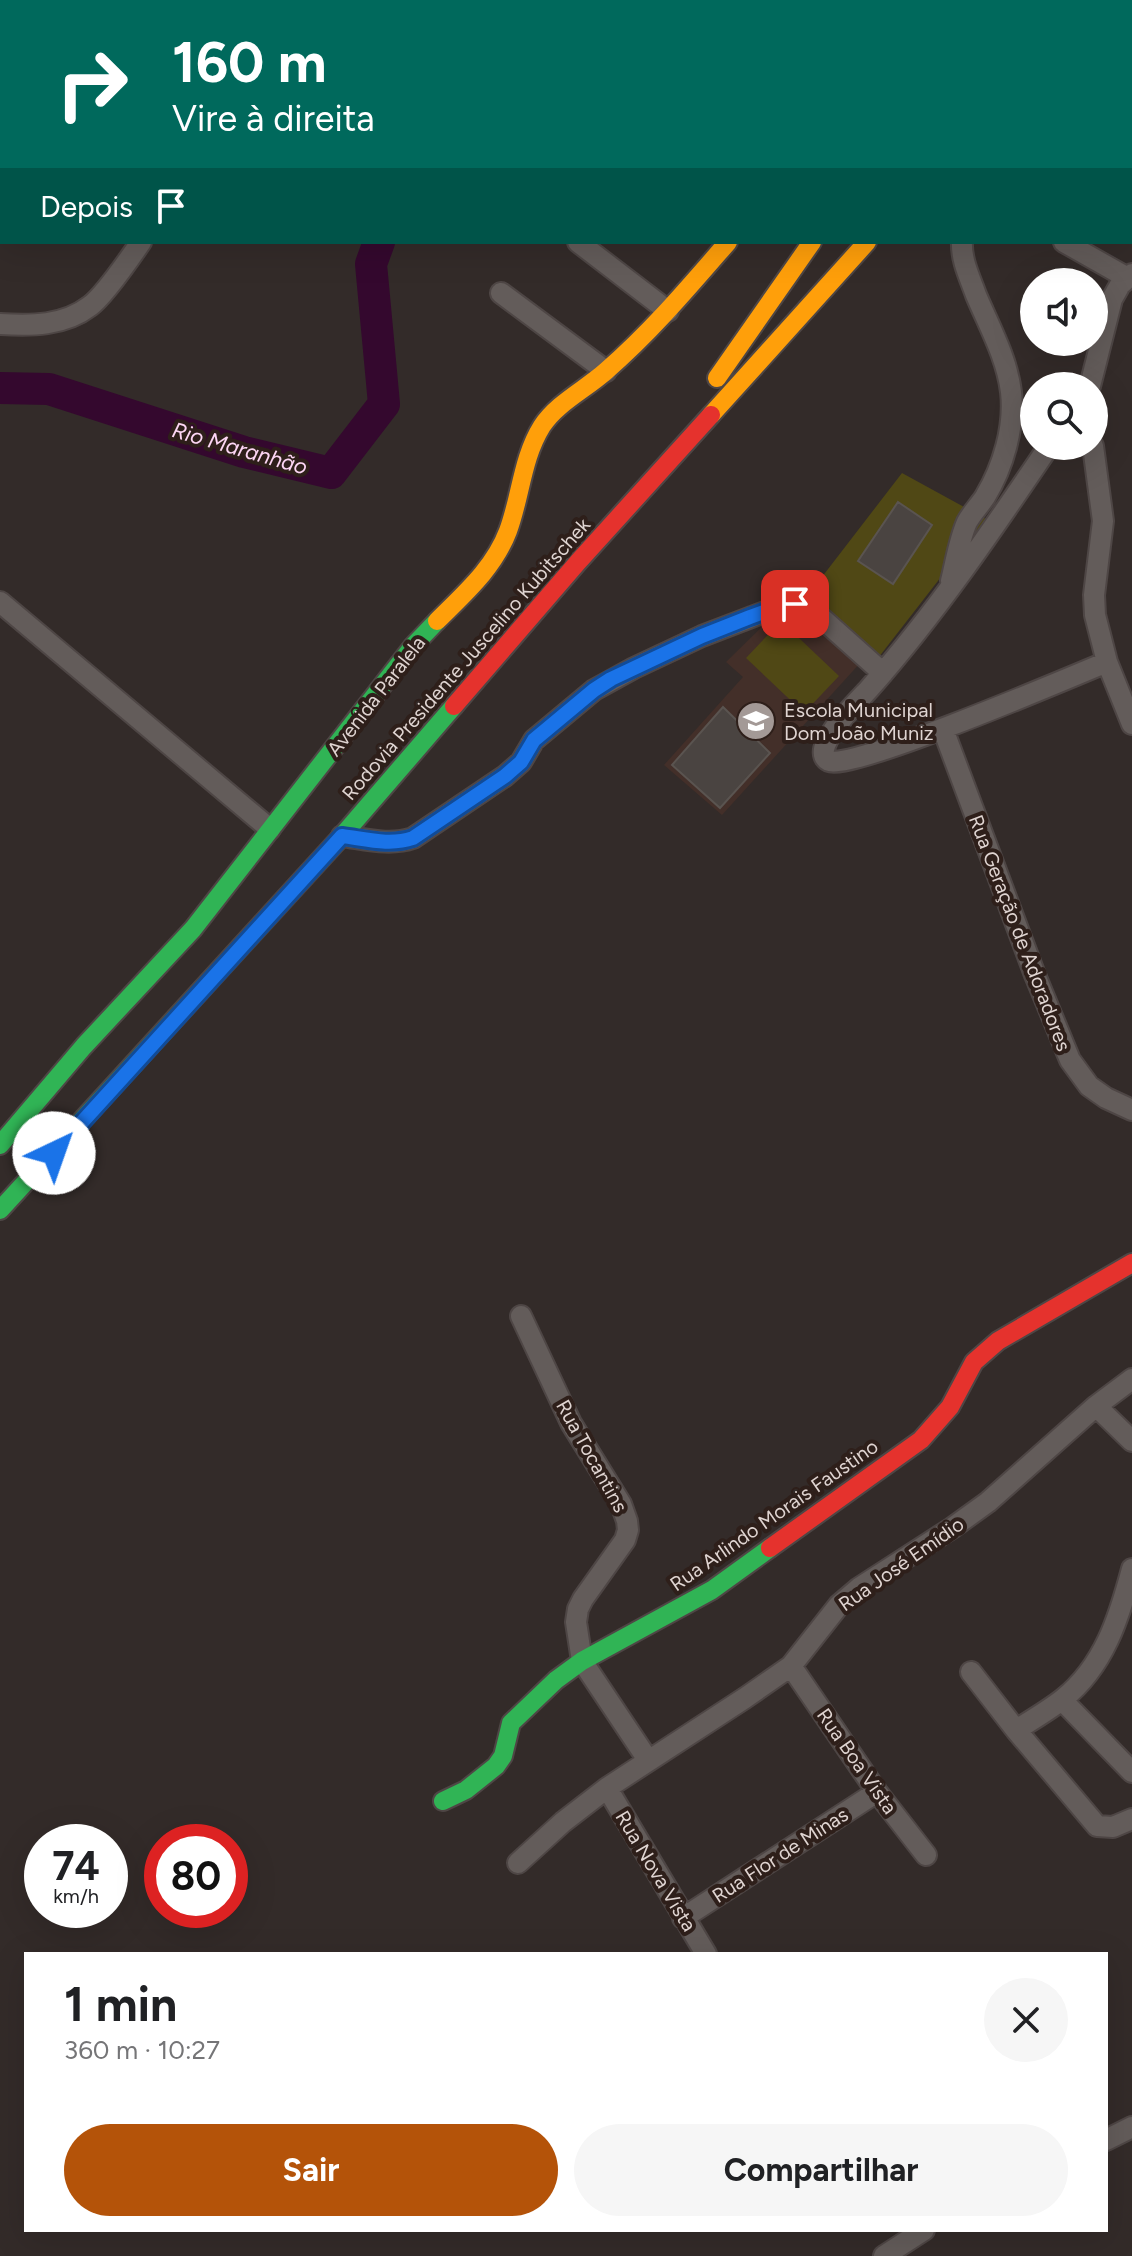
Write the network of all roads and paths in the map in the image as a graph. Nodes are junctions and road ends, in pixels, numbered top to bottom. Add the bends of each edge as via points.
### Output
1 (139, 244) edge
2 (581, 244) edge
3 (726, 244) edge
4 (811, 244) edge
5 (865, 244) edge
6 (962, 244) edge
7 (1068, 244) edge
8 (1129, 275) edge
9 (501, 293) dead end
10 (668, 311) junction
11 (0, 324) edge
12 (606, 371) junction
13 (1094, 372) edge
14 (696, 434) junction
15 (1040, 460) edge
16 (1095, 460) edge
17 (949, 590) junction
18 (0, 602) edge
19 (1107, 662) junction
20 (883, 673) junction
21 (1132, 724) edge
22 (943, 729) junction
23 (270, 829) junction
24 (342, 836) junction
25 (1132, 1110) edge
26 (0, 1145) edge
27 (0, 1210) edge
28 (1132, 1263) edge
29 (521, 1316) dead end
30 (1132, 1379) edge
31 (1096, 1406) junction
32 (1132, 1441) edge
33 (1132, 1569) edge
34 (582, 1661) junction
35 (791, 1666) junction
36 (971, 1672) dead end
37 (1062, 1700) junction
38 (1016, 1730) junction
39 (648, 1760) junction
40 (1132, 1772) edge
41 (607, 1788) junction
42 (877, 1792) junction
43 (443, 1801) dead end
44 (1132, 1819) edge
45 (926, 1855) dead end
46 (518, 1863) dead end
47 (683, 1918) junction
48 (705, 1952) edge
49 (1132, 2127) edge
50 (1108, 2139) edge
51 (921, 2232) edge
52 (884, 2256) edge

1 - 11 street via 93,305 76,315 37,325
2 - 10 street
3 - 10 main road, Avenida Paralela
4 - 14 main road via 719,373
5 - 14 main road, Rodovia Presidente Juscelino Kubitschek
6 - 17 street via 971,281 1002,355 1012,408 1002,459 968,520
7 - 8 street
8 - 13 street via 1112,299
9 - 12 street
10 - 12 main road, Avenida Paralela
12 - 23 main road, Avenida Paralela via 555,411 537,434 508,531 490,567 414,645
14 - 24 main road, Rodovia Presidente Juscelino Kubitschek
15 - 17 street
16 - 19 street via 1103,521 1094,595
17 - 20 street
18 - 23 street
19 - 21 street
19 - 22 street
20 - 22 street via 827,739 825,759 853,759
20 - 24 street via 808,606 783,605 702,636 594,690 534,740 505,776 413,838 383,842
22 - 25 street, Rua Geração de Adoradores via 1070,1060 1089,1086
23 - 26 main road, Avenida Paralela via 193,929
24 - 27 main road, Rodovia Presidente Juscelino Kubitschek
28 - 34 main road, Rua Arlindo Morais Faustino via 981,1354 950,1407 921,1440 712,1590
29 - 34 street, Rua Tocantins via 571,1423 627,1521 625,1540 578,1609
30 - 31 street, Rua José Emídio
31 - 32 street
31 - 35 street, Rua José Emídio via 988,1502 839,1605
33 - 37 street via 1104,1650
34 - 39 street, Rua Tocantins
34 - 43 main road, Rua Arlindo Morais Faustino via 511,1723 496,1766
35 - 39 street, Rua José Emídio
35 - 42 street, Rua Boa Vista
36 - 38 street
37 - 38 street
37 - 40 street
38 - 44 street via 1097,1826 1113,1827
39 - 41 street, Rua José Emídio
41 - 46 street, Rua José Emídio
41 - 47 street, Rua Nova Vista
42 - 45 street, Rua Boa Vista
42 - 47 street, Rua Flor de Minas
47 - 48 street, Rua Nova Vista
49 - 50 street
51 - 52 street

